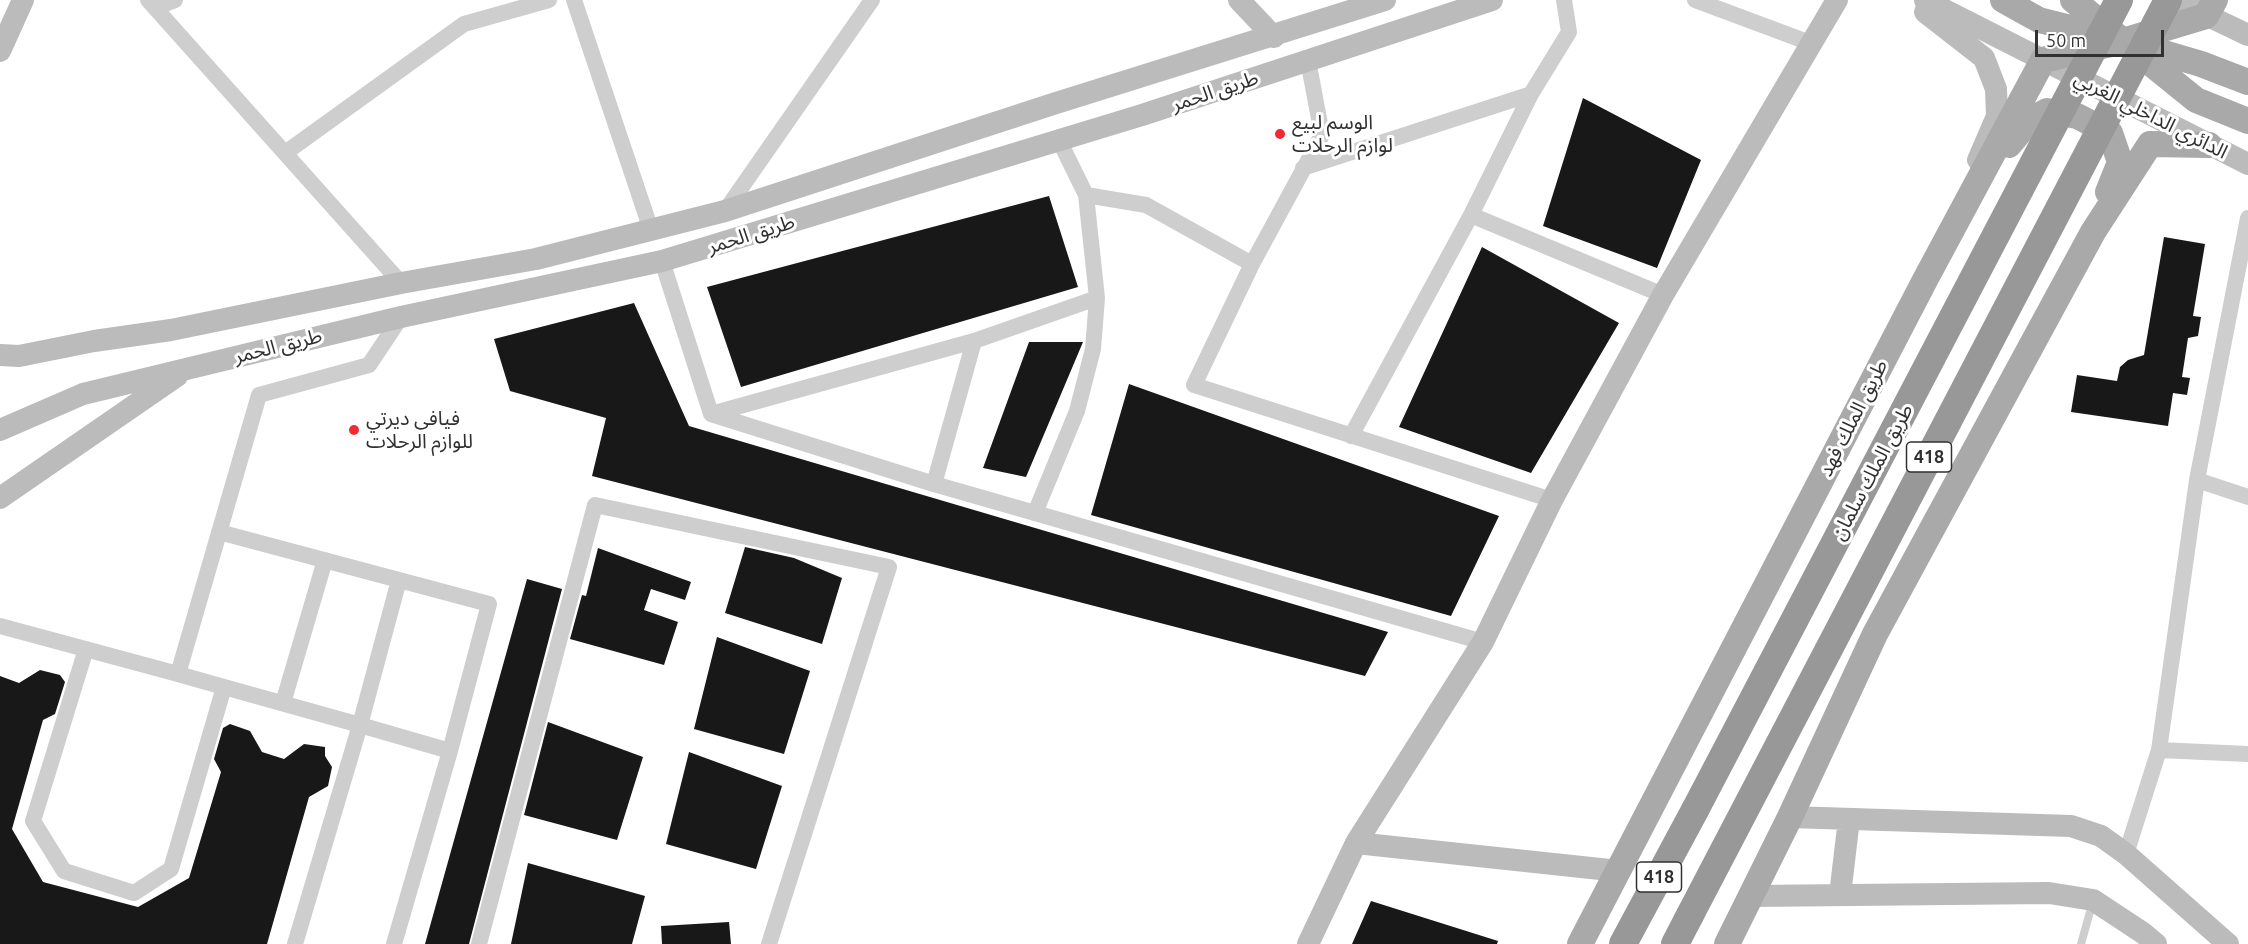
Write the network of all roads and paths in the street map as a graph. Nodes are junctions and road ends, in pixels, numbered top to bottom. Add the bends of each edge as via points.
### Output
1 (23, 0) edge
2 (175, 0) edge
3 (549, 0) edge
4 (574, 0) edge
5 (872, 0) edge
6 (1239, 0) edge
7 (1385, 0) edge
8 (1492, 0) edge
9 (1564, 0) edge
10 (1695, 0) edge
11 (1837, 0) edge
12 (1910, 0) edge
13 (1925, 0) edge
14 (2003, 0) edge
15 (2073, 0) edge
16 (2119, 0) edge
17 (2168, 0) edge
18 (2175, 0) edge
19 (152, 4) edge
20 (2211, 8) edge
21 (2248, 35) edge
22 (1274, 37) junction
23 (2123, 41) junction
24 (1813, 44) junction
25 (0, 51) edge
26 (1308, 60) junction
27 (2043, 60) junction
28 (2248, 82) edge
29 (1531, 94) junction
30 (2248, 121) edge
31 (1059, 140) junction
32 (2210, 145) junction
33 (285, 153) junction
34 (2248, 164) edge
35 (1303, 168) junction
36 (1086, 195) junction
37 (725, 211) junction
38 (1471, 215) junction
39 (2248, 218) edge
40 (651, 230) junction
41 (2093, 232) junction
42 (662, 261) junction
43 (1252, 264) junction
44 (1924, 280) junction
45 (401, 284) junction
46 (1663, 295) junction
47 (1097, 298) junction
48 (401, 317) junction
49 (974, 341) junction
50 (0, 355) edge
51 (189, 368) junction
52 (711, 414) junction
53 (0, 430) edge
54 (1350, 436) junction
55 (2197, 480) junction
56 (934, 484) junction
57 (2248, 497) edge
58 (0, 498) edge
59 (1552, 500) junction
60 (1035, 513) junction
61 (219, 532) junction
62 (325, 560) junction
63 (399, 580) junction
64 (0, 626) edge
65 (1483, 642) junction
66 (86, 649) junction
67 (178, 674) junction
68 (224, 687) junction
69 (283, 703) junction
70 (360, 725) junction
71 (2159, 750) junction
72 (450, 751) junction
73 (2248, 754) edge
74 (1695, 810) junction
75 (1791, 817) junction
76 (1849, 819) junction
77 (1356, 843) junction
78 (2127, 854) junction
79 (1619, 871) junction
80 (1840, 895) junction
81 (1752, 896) junction
82 (2093, 900) junction
83 (295, 944) edge
84 (394, 944) edge
85 (479, 944) edge
86 (769, 944) edge
87 (1308, 944) edge
88 (1580, 944) edge
89 (1613, 944) edge
90 (1623, 944) edge
91 (1675, 944) edge
92 (1726, 944) edge
93 (2081, 944) edge
94 (2156, 944) edge
95 (2228, 944) edge

1 - 25 street
2 - 19 street
3 - 33 street via 464,24
4 - 40 street
5 - 37 street
6 - 22 street
7 - 22 street, طريق الحمر
8 - 26 street, طريق الحمر
9 - 29 street via 1569,32
10 - 24 street
11 - 24 street
12 - 44 street via 1984,58 1996,89 1997,116
13 - 27 street, الدائري الداخلي الغربي
14 - 23 main road via 2039,20
15 - 23 main road
16 - 74 highway, طريق الملك سلمان / 418, bridge
17 - 91 highway, 418, bridge
18 - 20 street
19 - 33 street
20 - 21 street
20 - 23 main road
22 - 37 street, طريق الحمر
23 - 27 main road
23 - 28 main road
23 - 30 main road via 2196,100
24 - 46 street
26 - 31 street, طريق الحمر
26 - 35 street via 1322,135
27 - 32 street, الدائري الداخلي الغربي
27 - 44 main road, طريق الملك فهد
29 - 35 street
29 - 38 street
31 - 36 street
31 - 42 street, طريق الحمر
32 - 34 street, الدائري الداخلي الغربي
32 - 41 main road via 2150,144
33 - 45 street
35 - 43 street
36 - 43 street via 1146,205
36 - 47 street
37 - 40 street, طريق الحمر
38 - 46 street
38 - 54 street
39 - 55 street
40 - 45 street, طريق الحمر via 536,259
41 - 44 main road via 2120,162 2110,133 2077,116 2047,111 2030,120 2000,157
41 - 75 main road via 1875,634
42 - 48 street, طريق الحمر
42 - 52 street
43 - 54 street via 1194,385
44 - 79 main road, طريق الملك فهد
45 - 50 street, طريق الحمر via 171,330 19,356
46 - 59 street
47 - 49 street
47 - 60 street via 1093,349 1077,411
48 - 51 street, طريق الحمر
48 - 61 street via 369,365 259,395
49 - 52 street
49 - 56 street
51 - 53 street, طريق الحمر via 83,394
51 - 58 street
52 - 56 street
54 - 59 street
55 - 57 street
55 - 71 street
56 - 60 street
59 - 65 street
60 - 65 street
61 - 62 street
61 - 67 street
62 - 63 street
62 - 69 street
63 - 70 street
63 - 72 street via 489,604
64 - 66 street
65 - 77 street
66 - 67 street
66 - 68 street via 33,820 64,871 134,893 171,869
67 - 68 street
68 - 69 street
69 - 70 street
70 - 72 street
70 - 83 street
71 - 73 street
71 - 78 street
72 - 84 street
74 - 89 main road
74 - 90 highway, طريق الملك سلمان / 418
75 - 76 street
75 - 81 main road
76 - 78 street via 2071,826 2101,836
76 - 80 street
77 - 79 street
77 - 87 street
78 - 95 street
79 - 88 main road, طريق الملك فهد
80 - 81 street
80 - 82 street via 2049,892
81 - 92 main road
82 - 93 lane
82 - 94 street
85 - 86 street via 596,505 889,567

